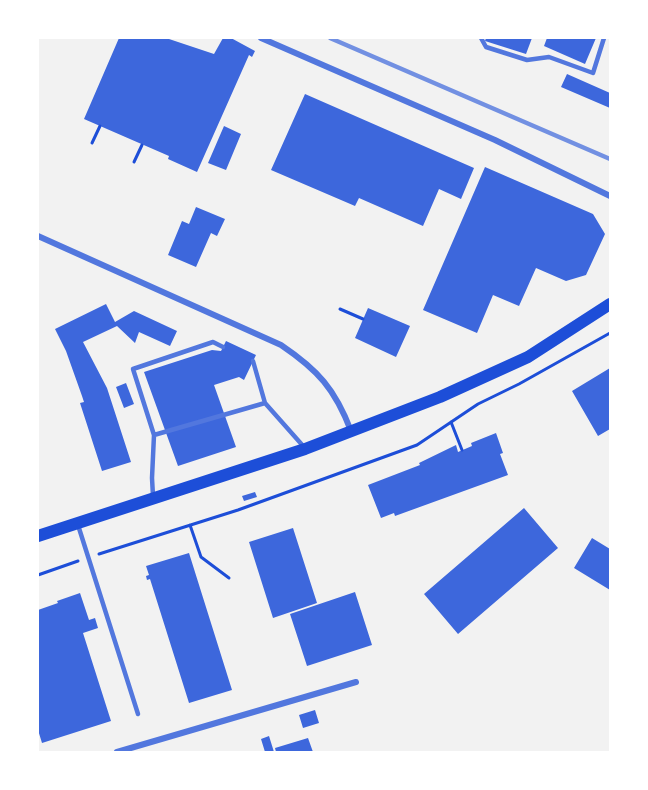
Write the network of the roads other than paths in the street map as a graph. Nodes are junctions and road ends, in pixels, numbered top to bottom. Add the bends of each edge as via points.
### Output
1 (261, 38) edge
2 (481, 38) edge
3 (604, 38) edge
4 (610, 196) edge
5 (38, 236) edge
6 (610, 304) edge
7 (223, 347) dead end
8 (253, 361) dead end
9 (265, 403) junction
10 (351, 431) junction
11 (154, 435) junction
12 (305, 449) junction
13 (154, 499) junction
14 (77, 522) junction
15 (38, 536) edge
16 (356, 682) dead end
17 (138, 714) dead end
18 (117, 753) edge

1 - 4 street via 495,140
2 - 3 lane via 486,47 527,60 549,57 593,73
5 - 10 street via 280,345 300,358 332,390
6 - 10 main road via 528,357
7 - 11 lane via 213,342 134,369
8 - 9 lane
9 - 11 lane
9 - 12 lane
10 - 12 main road
11 - 13 lane
12 - 13 main road
13 - 14 main road
14 - 15 main road
14 - 17 lane
16 - 18 street

